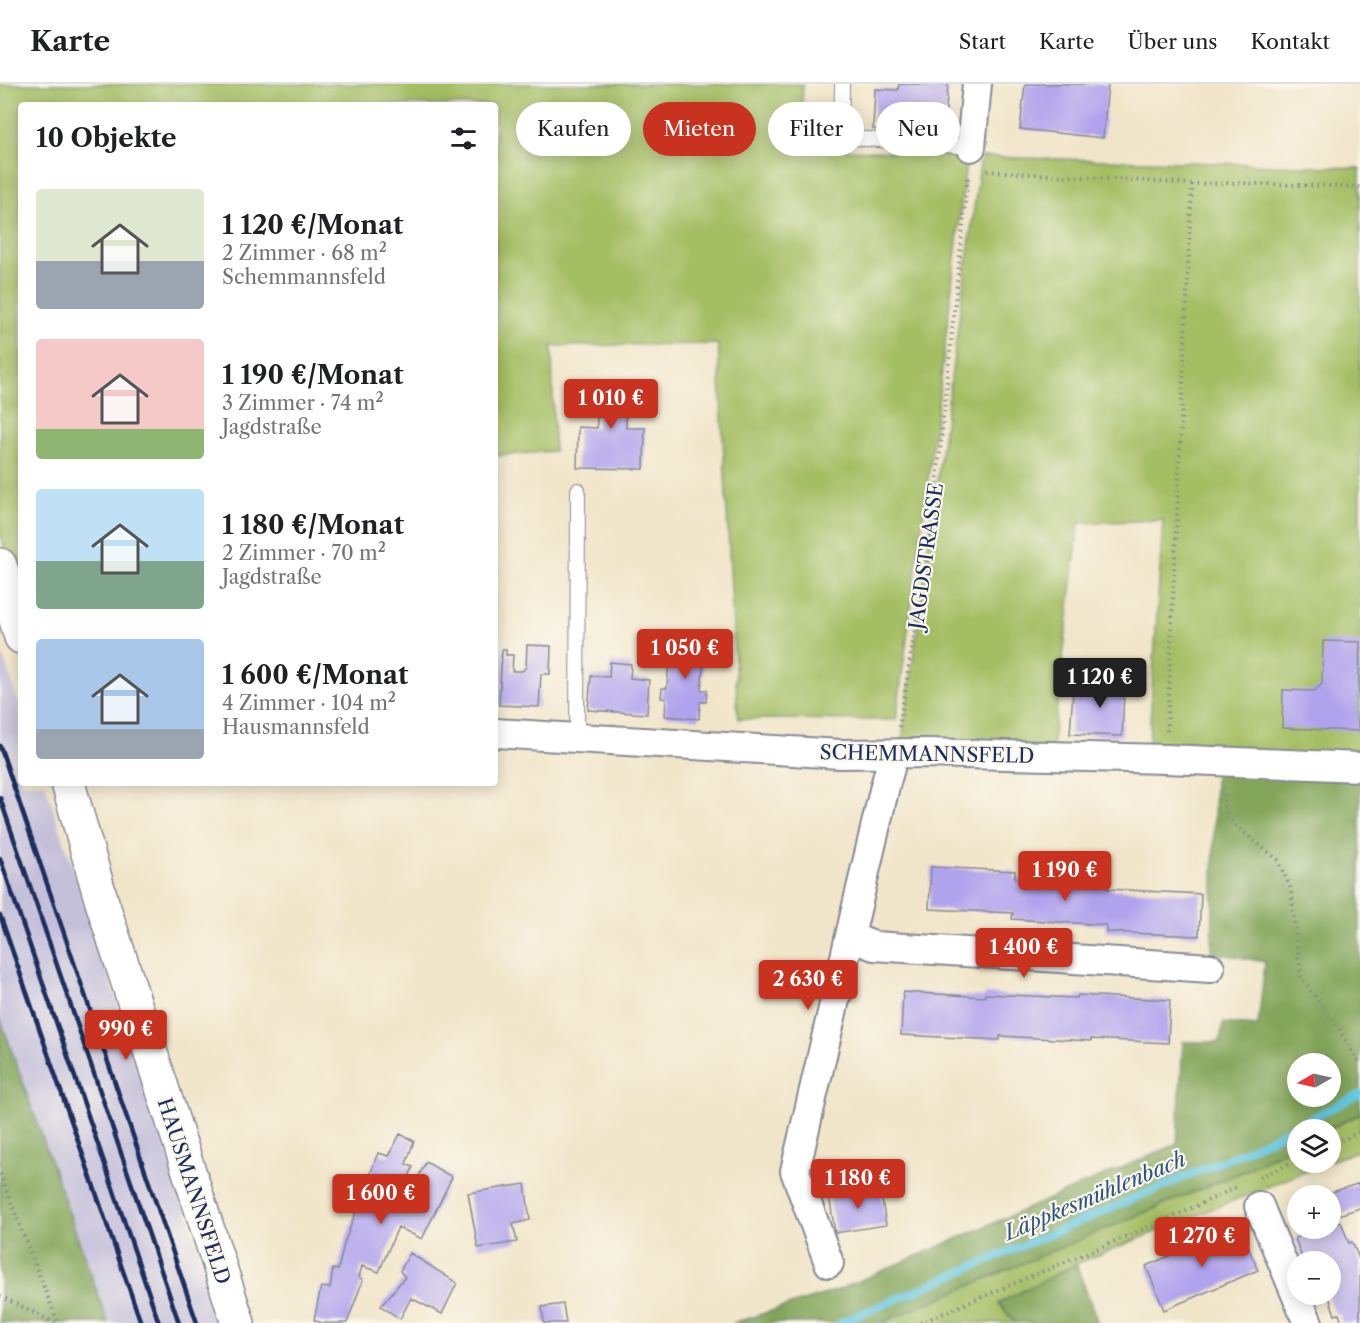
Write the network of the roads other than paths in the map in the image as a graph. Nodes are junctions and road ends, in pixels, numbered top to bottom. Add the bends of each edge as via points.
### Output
1 (842, 84) edge
2 (977, 84) edge
3 (974, 162) joint
4 (578, 490) dead end
5 (0, 565) edge
6 (18, 627) edge
7 (498, 733) edge
8 (577, 739) junction
9 (894, 754) junction
10 (1360, 766) edge
11 (69, 786) edge
12 (849, 937) junction
13 (1210, 968) dead end
14 (1253, 1190) road end
15 (829, 1263) dead end
16 (237, 1323) edge
17 (1308, 1323) edge

1 - 3 lane via 841,136
2 - 3 street
4 - 8 lane
5 - 6 main road
7 - 8 street, SCHEMMANNSFELD
8 - 9 street, SCHEMMANNSFELD
9 - 10 street, SCHEMMANNSFELD
9 - 12 street
11 - 16 main road, HAUSMANNSFELD
12 - 13 street via 874,946
12 - 15 street via 795,1171
14 - 17 street

